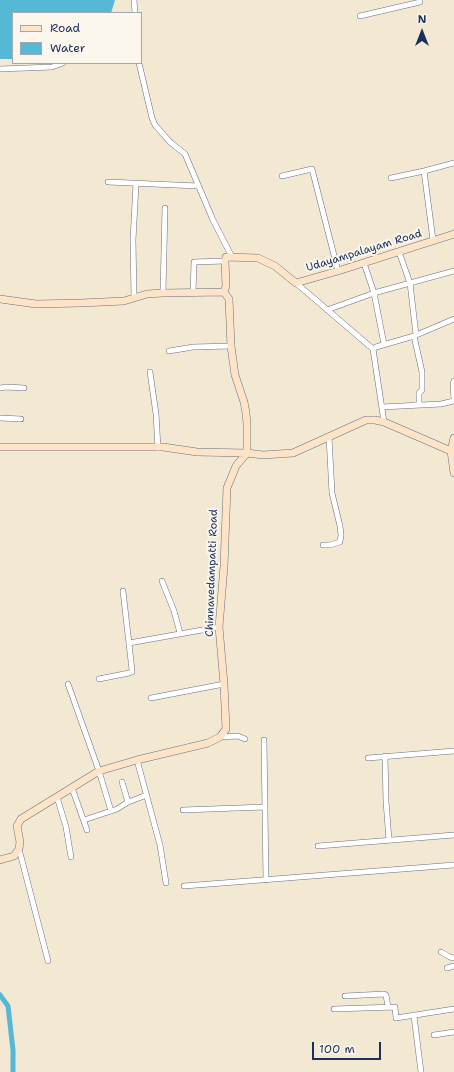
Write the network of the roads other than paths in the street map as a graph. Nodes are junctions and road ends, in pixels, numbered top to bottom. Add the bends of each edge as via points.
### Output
1 (134, 0) edge
2 (420, 0) edge
3 (135, 12) edge
4 (360, 16) dead end
5 (60, 64) edge
6 (139, 64) edge
7 (0, 69) edge
8 (454, 163) edge
9 (424, 171) junction
10 (282, 176) dead end
11 (391, 178) dead end
12 (108, 182) dead end
13 (136, 184) junction
14 (198, 186) junction
15 (165, 208) dead end
16 (454, 234) edge
17 (433, 240) junction
18 (399, 252) junction
19 (232, 258) junction
20 (225, 261) junction
21 (364, 263) junction
22 (454, 271) edge
23 (338, 272) junction
24 (296, 283) junction
25 (410, 283) junction
26 (224, 292) junction
27 (163, 293) junction
28 (193, 293) junction
29 (374, 293) junction
30 (134, 297) junction
31 (0, 299) edge
32 (327, 310) junction
33 (454, 319) edge
34 (415, 335) junction
35 (384, 344) junction
36 (231, 346) junction
37 (373, 349) junction
38 (168, 351) dead end
39 (150, 372) dead end
40 (454, 381) edge
41 (0, 388) edge
42 (24, 388) dead end
43 (454, 400) edge
44 (419, 405) junction
45 (382, 407) junction
46 (0, 418) edge
47 (21, 419) dead end
48 (384, 422) junction
49 (328, 437) junction
50 (454, 438) edge
51 (0, 447) edge
52 (158, 448) junction
53 (451, 451) junction
54 (247, 453) junction
55 (454, 473) edge
56 (323, 545) dead end
57 (162, 581) dead end
58 (123, 591) dead end
59 (219, 627) junction
60 (180, 633) junction
61 (129, 642) junction
62 (99, 679) dead end
63 (68, 684) dead end
64 (224, 684) junction
65 (151, 698) dead end
66 (220, 737) junction
67 (245, 738) dead end
68 (264, 740) dead end
69 (454, 751) edge
70 (385, 756) junction
71 (368, 758) dead end
72 (137, 760) junction
73 (99, 771) junction
74 (122, 782) dead end
75 (72, 788) junction
76 (147, 795) junction
77 (57, 797) junction
78 (128, 802) junction
79 (265, 807) junction
80 (183, 810) dead end
81 (111, 811) junction
82 (84, 820) junction
83 (87, 830) dead end
84 (454, 835) edge
85 (389, 840) junction
86 (318, 846) dead end
87 (19, 849) junction
88 (71, 857) dead end
89 (0, 860) edge
90 (454, 865) edge
91 (266, 880) junction
92 (166, 883) dead end
93 (184, 886) dead end
94 (441, 952) dead end
95 (454, 958) edge
96 (48, 961) dead end
97 (454, 966) edge
98 (447, 968) dead end
99 (345, 996) dead end
100 (388, 1007) junction
101 (334, 1009) dead end
102 (454, 1009) edge
103 (414, 1016) junction
104 (454, 1032) edge
105 (434, 1035) dead end
106 (421, 1072) edge

1 - 3 street
2 - 4 street
5 - 7 street via 52,67
6 - 14 street via 155,125 185,154
8 - 9 street
9 - 11 street
9 - 17 street
10 - 23 street via 312,169
12 - 13 street
13 - 14 street
13 - 30 street
14 - 19 street
15 - 27 street
16 - 17 street, Udayampalayam Road
17 - 18 street, Udayampalayam Road
18 - 21 street, Udayampalayam Road
18 - 25 street
19 - 20 street, Udayampalayam Road via 226,258
19 - 24 street, Udayampalayam Road via 258,258 275,266
20 - 26 street
20 - 28 street via 194,262
21 - 23 street, Udayampalayam Road
21 - 29 street
22 - 25 street
23 - 24 street, Udayampalayam Road
24 - 32 street
25 - 29 street
25 - 34 street
26 - 28 street
26 - 36 street via 229,299
27 - 28 street
27 - 30 street
29 - 32 street
29 - 35 street
30 - 31 street via 124,301 36,304
32 - 37 street
33 - 34 street
34 - 35 street
34 - 44 street via 422,372
35 - 37 street
36 - 38 street via 193,347
36 - 54 street via 235,375 246,414
37 - 45 street
39 - 52 street
40 - 43 street
41 - 42 street
43 - 44 street via 441,404
44 - 45 street
45 - 48 street
46 - 47 street
48 - 49 street via 366,420
48 - 53 street
49 - 54 street via 293,452 263,455
49 - 56 street via 332,493 341,535 340,542
50 - 53 street
51 - 52 street
52 - 54 street via 228,454
53 - 55 street
54 - 59 street, Chinnavedampatti Road via 236,466 227,488
57 - 60 street
58 - 61 street
59 - 60 street
59 - 64 street, Chinnavedampatti Road
60 - 61 street
61 - 62 street via 132,672
63 - 73 street
64 - 65 street
64 - 66 street, Chinnavedampatti Road via 226,729
66 - 67 street
66 - 72 street via 208,743
68 - 79 street
69 - 70 street
70 - 71 street
70 - 85 street
72 - 73 street
72 - 76 street
73 - 75 street
73 - 81 street
74 - 78 street
75 - 77 street
75 - 82 street
76 - 78 street
76 - 92 street via 160,845
77 - 87 street via 21,819 17,826
77 - 88 street
78 - 81 street
79 - 80 street
79 - 91 street
81 - 82 street
82 - 83 street
84 - 85 street
85 - 86 street
87 - 89 street via 14,856
87 - 96 street
90 - 91 street
91 - 93 street
94 - 95 street
97 - 98 street
99 - 100 street via 384,994
100 - 101 street
100 - 103 street via 395,1007 396,1018
102 - 103 street
103 - 106 street
104 - 105 street

